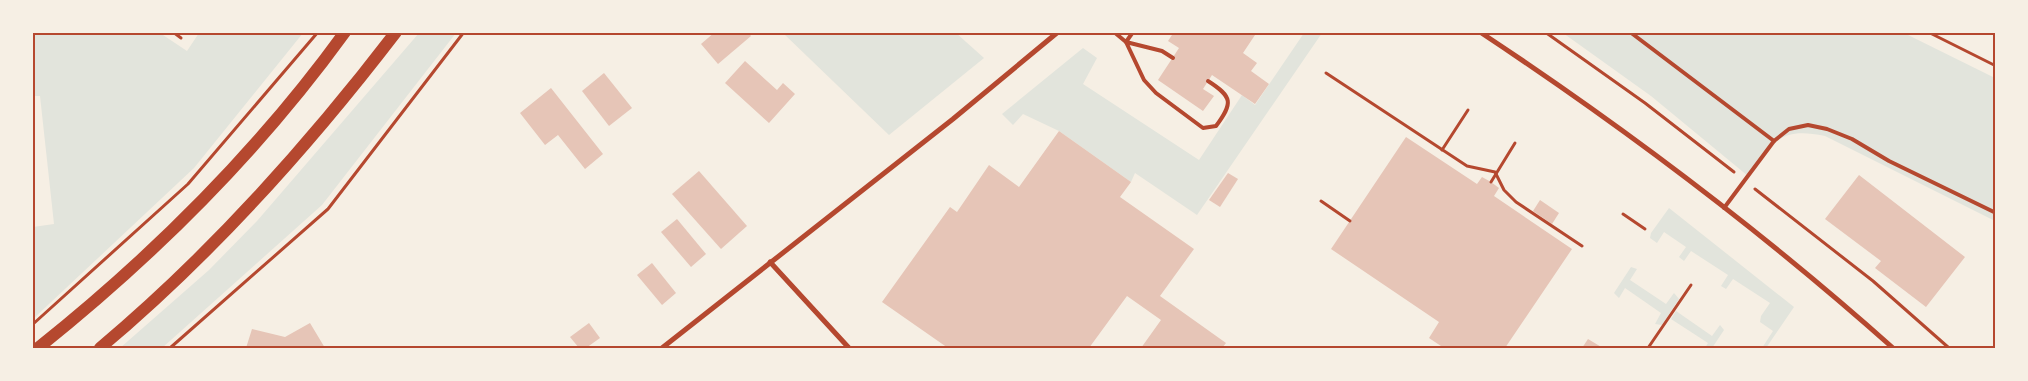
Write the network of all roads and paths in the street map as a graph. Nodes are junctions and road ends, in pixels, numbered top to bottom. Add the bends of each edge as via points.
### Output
1 (173, 32) edge
2 (318, 32) edge
3 (345, 32) edge
4 (396, 32) edge
5 (464, 32) edge
6 (1058, 32) edge
7 (1114, 32) edge
8 (1133, 32) edge
9 (1480, 32) edge
10 (1630, 32) edge
11 (1928, 32) edge
12 (181, 38) dead end
13 (1126, 42) junction
14 (1173, 58) dead end
15 (1996, 66) edge
16 (1326, 73) dead end
17 (1208, 81) dead end
18 (1468, 110) dead end
19 (1774, 141) junction
20 (1515, 143) dead end
21 (1442, 150) junction
22 (1495, 172) junction
23 (1491, 182) dead end
24 (1321, 201) dead end
25 (1724, 208) junction
26 (1996, 213) edge
27 (1623, 214) dead end
28 (1350, 221) dead end
29 (1645, 229) dead end
30 (1582, 246) dead end
31 (770, 262) junction
32 (1692, 285) dead end
33 (32, 325) edge
34 (38, 348) edge
35 (100, 348) edge
36 (170, 348) edge
37 (662, 348) edge
38 (849, 348) edge
39 (1648, 348) edge
40 (1893, 348) edge

1 - 12 path
2 - 33 path via 188,184
3 - 34 main road via 318,70 254,145 173,230 89,307
4 - 35 main road via 301,152 248,210 163,295
5 - 36 path via 328,209
6 - 31 street
7 - 13 lane
8 - 13 lane
9 - 25 street via 1565,88
10 - 19 lane
11 - 15 path
13 - 14 lane via 1162,50
13 - 17 lane via 1144,80 1156,93 1204,128 1216,126 1227,110 1229,100 1223,90
16 - 21 path
18 - 21 path
19 - 25 lane
19 - 26 lane via 1789,128 1808,125 1827,129
20 - 22 path
21 - 22 path via 1467,166
22 - 23 path
22 - 30 path via 1504,190 1516,202
24 - 28 path
25 - 40 street
27 - 29 path
31 - 37 street
31 - 38 street
32 - 39 path

